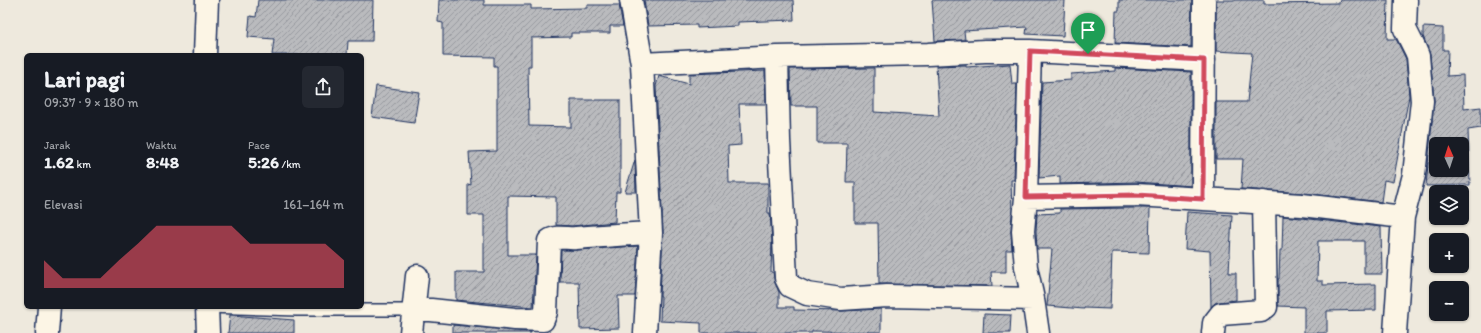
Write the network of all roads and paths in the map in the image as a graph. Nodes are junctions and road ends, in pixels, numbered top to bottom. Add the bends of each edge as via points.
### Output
1 (207, 0) edge
2 (631, 0) edge
3 (1204, 0) edge
4 (1406, 0) edge
5 (1030, 51) junction
6 (205, 53) edge
7 (777, 57) junction
8 (1204, 60) junction
9 (642, 64) junction
10 (1026, 197) junction
11 (1203, 199) junction
12 (1264, 202) junction
13 (1403, 217) junction
14 (651, 233) junction
15 (417, 276) dead end
16 (1033, 299) junction
17 (49, 309) edge
18 (207, 309) edge
19 (267, 309) edge
20 (414, 310) junction
21 (47, 333) edge
22 (208, 333) edge
23 (411, 333) edge
24 (646, 333) edge
25 (1038, 333) edge
26 (1213, 333) edge
27 (1395, 333) edge

1 - 6 street
2 - 9 street
3 - 8 street
4 - 13 street via 1405,29 1418,56 1422,101 1414,175
5 - 7 street via 985,50 928,54
5 - 8 street
5 - 10 street
7 - 9 street
7 - 16 street via 786,278 790,286 807,294 841,299 887,296
8 - 11 street
9 - 14 street
10 - 11 street via 1136,195
10 - 16 street via 1023,231 1025,260
11 - 12 street
12 - 13 street
12 - 26 street via 1266,307 1262,311 1220,314 1214,323
13 - 27 street
14 - 20 street via 558,237 549,241 546,312 543,320
14 - 24 street
15 - 20 street
16 - 25 street
17 - 21 street
18 - 22 street
19 - 20 lane
20 - 23 street

